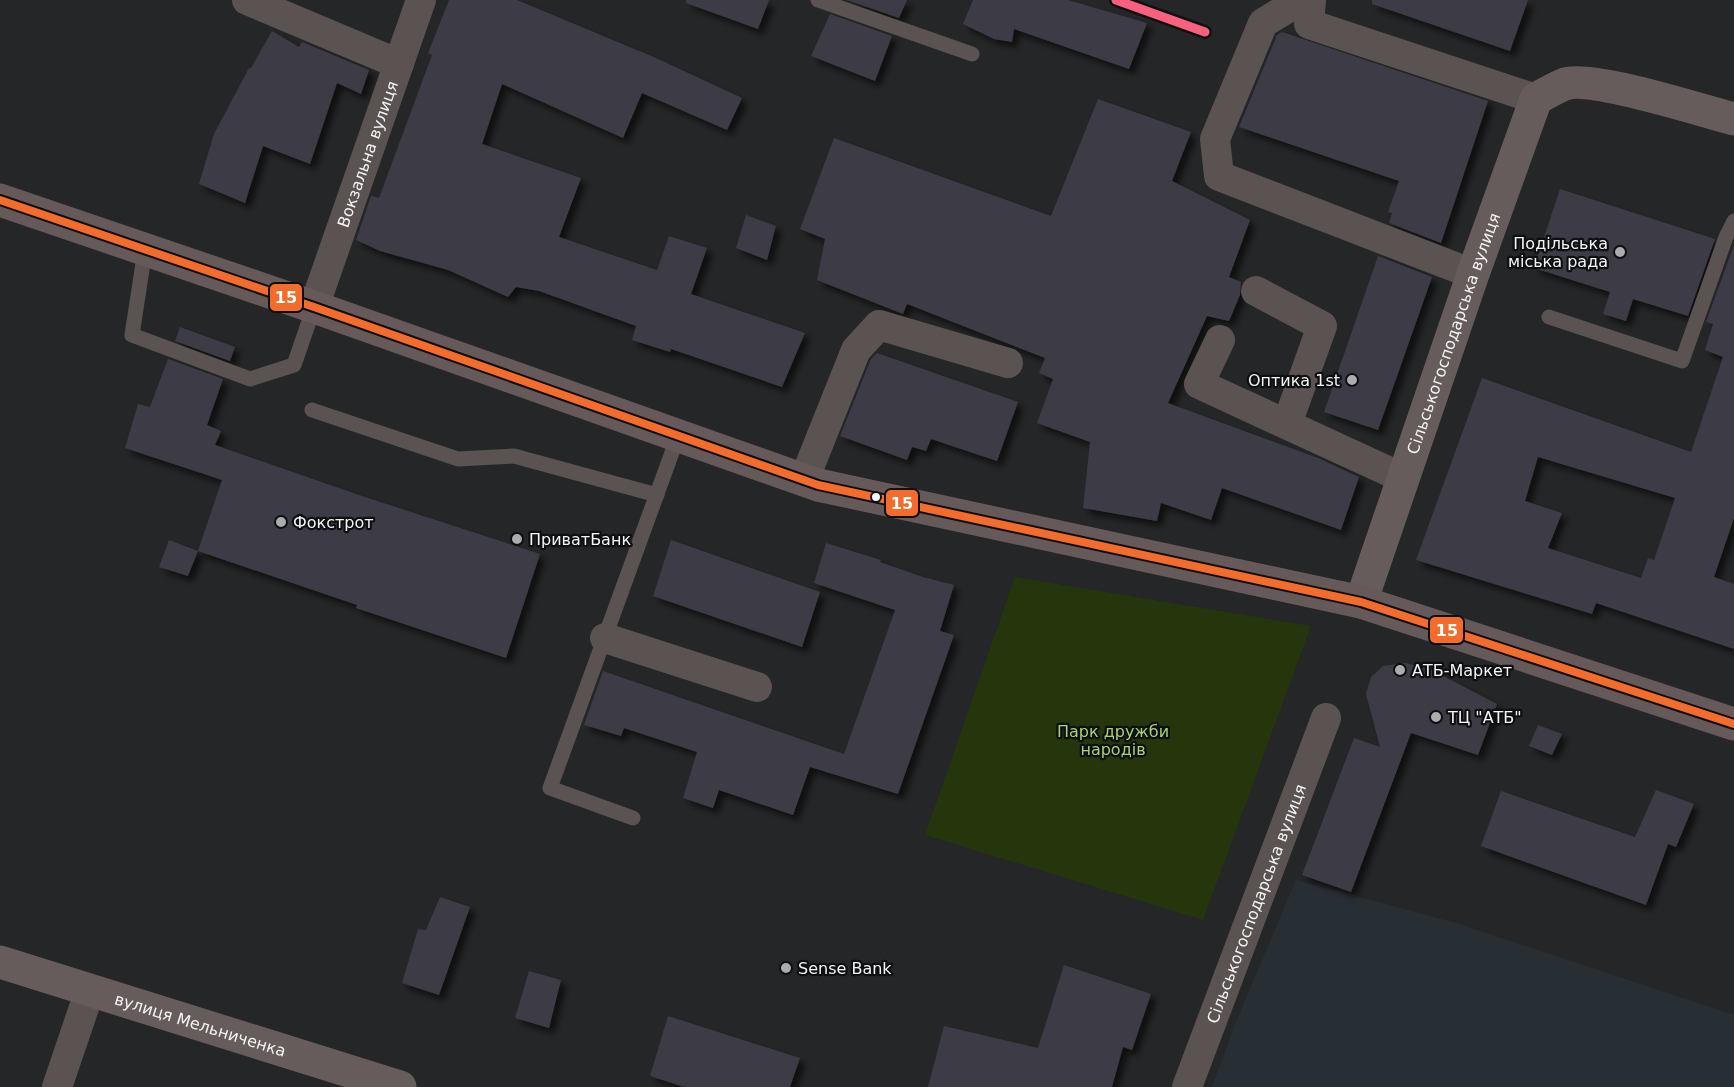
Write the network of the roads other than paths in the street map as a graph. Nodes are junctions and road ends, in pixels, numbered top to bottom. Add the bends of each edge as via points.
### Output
1 (247, 0) edge
2 (421, 0) edge
3 (818, 0) edge
4 (1301, 0) edge
5 (1311, 0) edge
6 (972, 54) dead end
7 (399, 64) junction
8 (1536, 99) junction
9 (1734, 119) edge
10 (0, 201) edge
11 (1734, 220) edge
12 (146, 250) junction
13 (1473, 274) junction
14 (1256, 291) dead end
15 (314, 307) junction
16 (1550, 317) dead end
17 (1220, 340) dead end
18 (1008, 363) dead end
19 (312, 410) dead end
20 (1287, 424) junction
21 (678, 436) junction
22 (1403, 478) junction
23 (804, 480) junction
24 (657, 495) junction
25 (1361, 602) junction
26 (605, 638) junction
27 (757, 687) dead end
28 (1326, 718) dead end
29 (1734, 724) edge
30 (633, 818) dead end
31 (0, 962) edge
32 (90, 990) junction
33 (57, 1087) edge
34 (400, 1087) edge
35 (1187, 1087) edge

1 - 7 street
2 - 7 street, Вокзальна вулиця
3 - 6 lane
4 - 13 street via 1263,23 1215,139 1219,176
5 - 8 street via 1309,24
7 - 15 street, Вокзальна вулиця
8 - 9 street via 1567,83 1596,85
8 - 13 street, Сільськогосподарська вулиця
10 - 12 main road
11 - 16 lane via 1683,361
12 - 15 main road
12 - 15 lane via 132,334 250,379 294,365
13 - 22 street, Сільськогосподарська вулиця
14 - 20 street via 1322,326
15 - 21 main road
17 - 20 street via 1199,384
18 - 23 street via 879,325 856,351
19 - 24 lane via 458,459 514,456
20 - 22 street
21 - 23 main road
21 - 24 lane
22 - 25 street, Сільськогосподарська вулиця
23 - 25 main road
24 - 26 lane
25 - 29 main road
26 - 27 street
26 - 30 lane via 550,789
28 - 35 street, Сільськогосподарська вулиця
31 - 32 street, вулиця Мельниченка
32 - 33 street
32 - 34 street, вулиця Мельниченка

